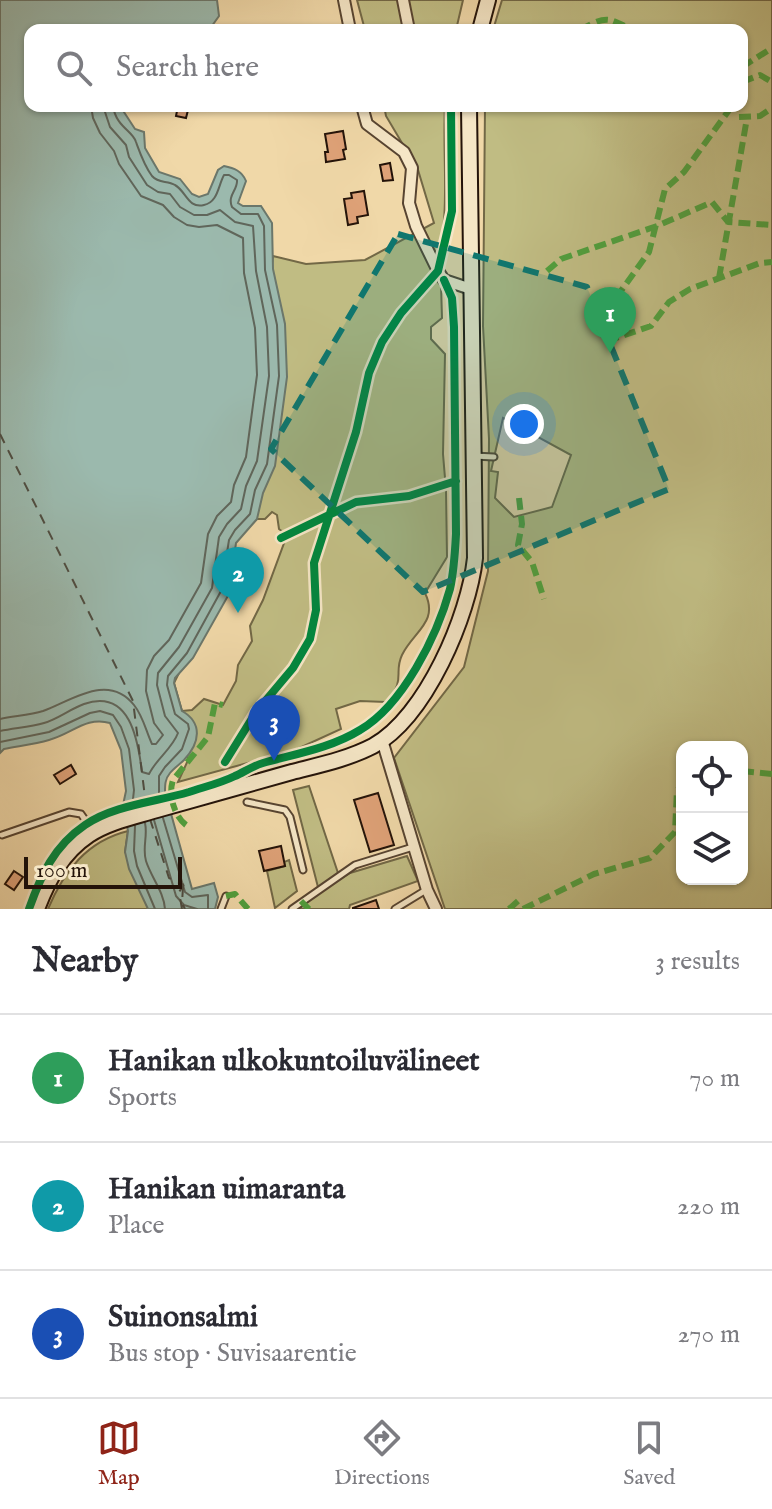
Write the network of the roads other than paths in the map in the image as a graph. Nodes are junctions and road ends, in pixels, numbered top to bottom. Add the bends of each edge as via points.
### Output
1 (344, 0) edge
2 (403, 0) edge
3 (488, 0) edge
4 (349, 24) edge
5 (408, 24) edge
6 (482, 24) edge
7 (364, 112) edge
8 (469, 112) edge
9 (471, 289) junction
10 (473, 456) junction
11 (494, 457) dead end
12 (382, 740) junction
13 (247, 802) dead end
14 (94, 832) junction
15 (2, 835) edge
16 (414, 846) junction
17 (303, 870) dead end
18 (427, 890) junction
19 (226, 896) dead end
20 (37, 909) edge
21 (221, 909) edge
22 (292, 909) edge
23 (395, 909) edge
24 (436, 909) edge

1 - 4 street
2 - 5 street
3 - 6 street
7 - 9 street via 367,124 404,152 412,168 409,203 438,271 444,280
8 - 9 street
9 - 10 street
10 - 11 lane
10 - 12 street via 475,558 465,608 415,704
12 - 14 street via 318,766
12 - 16 street
13 - 17 lane via 285,810
14 - 15 lane via 81,814 69,812
14 - 20 street via 56,867
16 - 18 street
16 - 22 lane via 355,865
18 - 23 lane
18 - 24 street
19 - 21 lane

